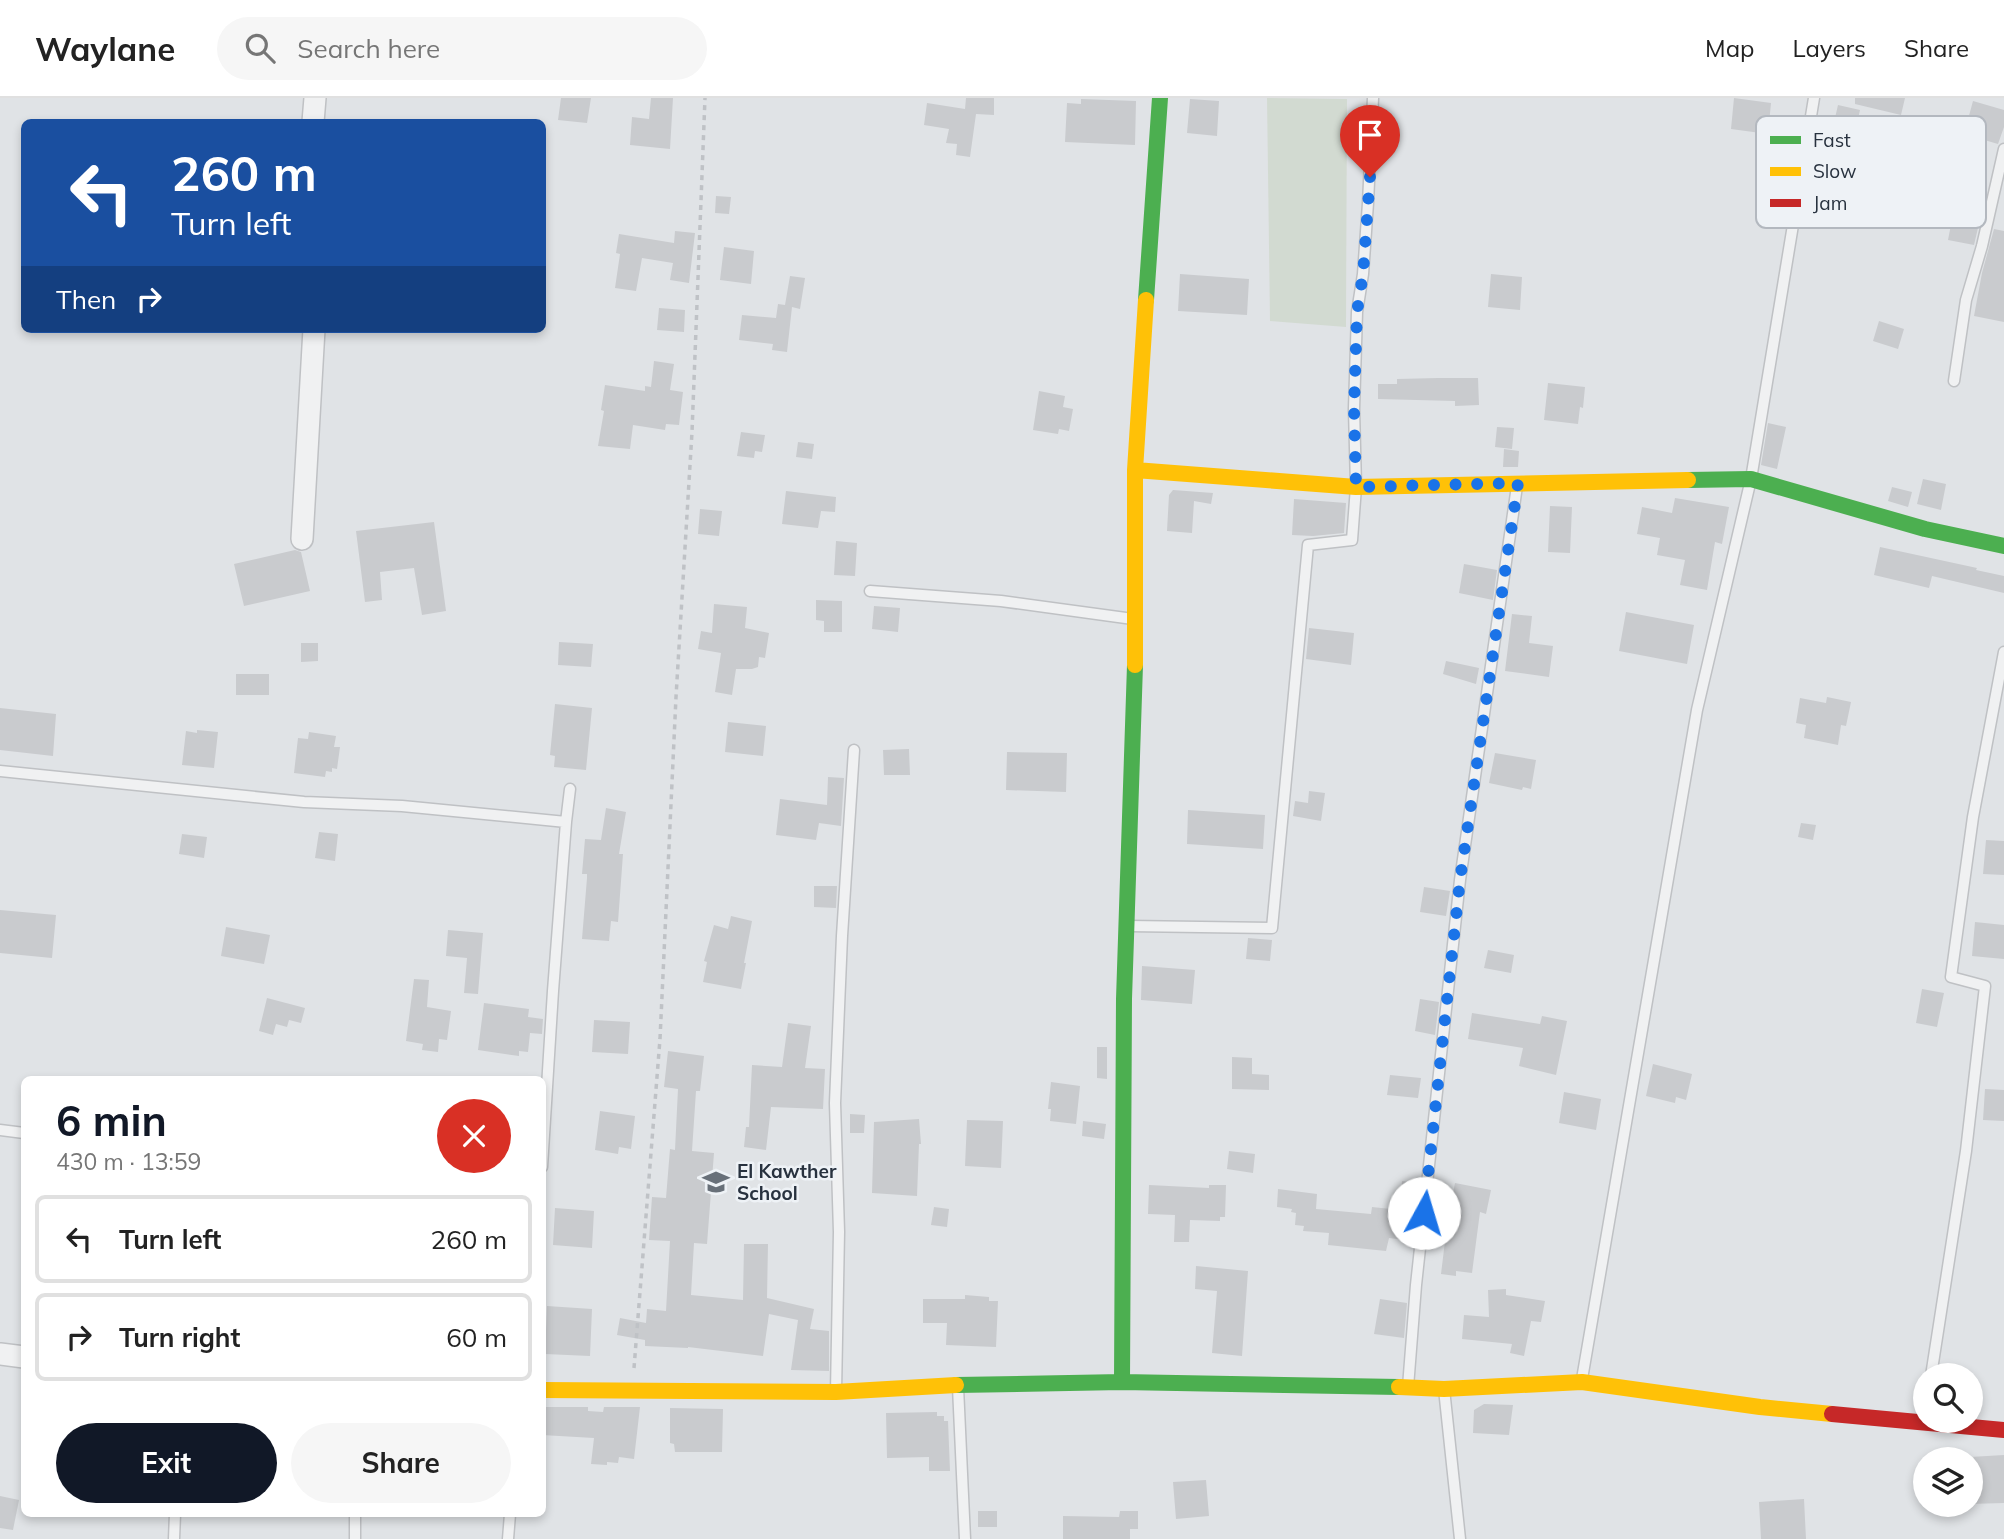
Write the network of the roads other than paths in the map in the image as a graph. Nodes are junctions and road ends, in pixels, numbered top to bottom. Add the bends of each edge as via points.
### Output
1 (315, 98) edge
2 (1160, 98) edge
3 (1373, 98) edge
4 (1814, 98) edge
5 (1811, 116) edge
6 (313, 119) edge
7 (2004, 149) edge
8 (1793, 228) edge
9 (314, 333) edge
10 (1954, 381) dead end
11 (1135, 470) junction
12 (1751, 479) junction
13 (1518, 483) junction
14 (1356, 487) junction
15 (302, 539) dead end
16 (2004, 547) edge
17 (870, 591) dead end
18 (1136, 619) junction
19 (2004, 652) edge
20 (854, 750) dead end
21 (0, 771) edge
22 (570, 789) dead end
23 (566, 822) junction
24 (1127, 926) junction
25 (546, 1110) edge
26 (0, 1130) edge
27 (21, 1133) edge
28 (0, 1354) edge
29 (21, 1357) edge
30 (1933, 1363) edge
31 (1122, 1382) junction
32 (1582, 1382) junction
33 (958, 1385) junction
34 (1408, 1387) junction
35 (1444, 1389) junction
36 (546, 1390) edge
37 (836, 1392) junction
38 (1913, 1416) edge
39 (1983, 1427) edge
40 (2004, 1430) edge
41 (175, 1517) edge
42 (355, 1517) edge
43 (510, 1517) edge
44 (174, 1539) edge
45 (355, 1539) edge
46 (509, 1539) edge
47 (965, 1539) edge
48 (1460, 1539) edge

1 - 6 street
2 - 11 street
3 - 14 lane via 1357,312
4 - 5 lane
7 - 10 lane via 1966,300
8 - 12 lane
9 - 15 street
11 - 14 street
11 - 18 street
12 - 13 street
12 - 16 street
12 - 32 lane via 1697,710
13 - 14 street
13 - 34 lane via 1460,880
14 - 24 lane via 1352,540 1308,545 1272,928
17 - 18 lane via 1001,601
18 - 24 street
19 - 30 lane via 1973,817 1951,977 1985,986 1966,1151
20 - 37 lane via 835,1103 839,1232
21 - 23 lane via 304,802
22 - 23 lane
23 - 25 lane
24 - 31 street
26 - 27 lane
28 - 29 street
31 - 33 street
31 - 34 street
32 - 35 street
32 - 38 street via 1760,1407
33 - 37 street
33 - 47 lane
34 - 35 street
35 - 48 lane
36 - 37 street
39 - 40 street
41 - 44 lane
42 - 45 lane
43 - 46 lane

